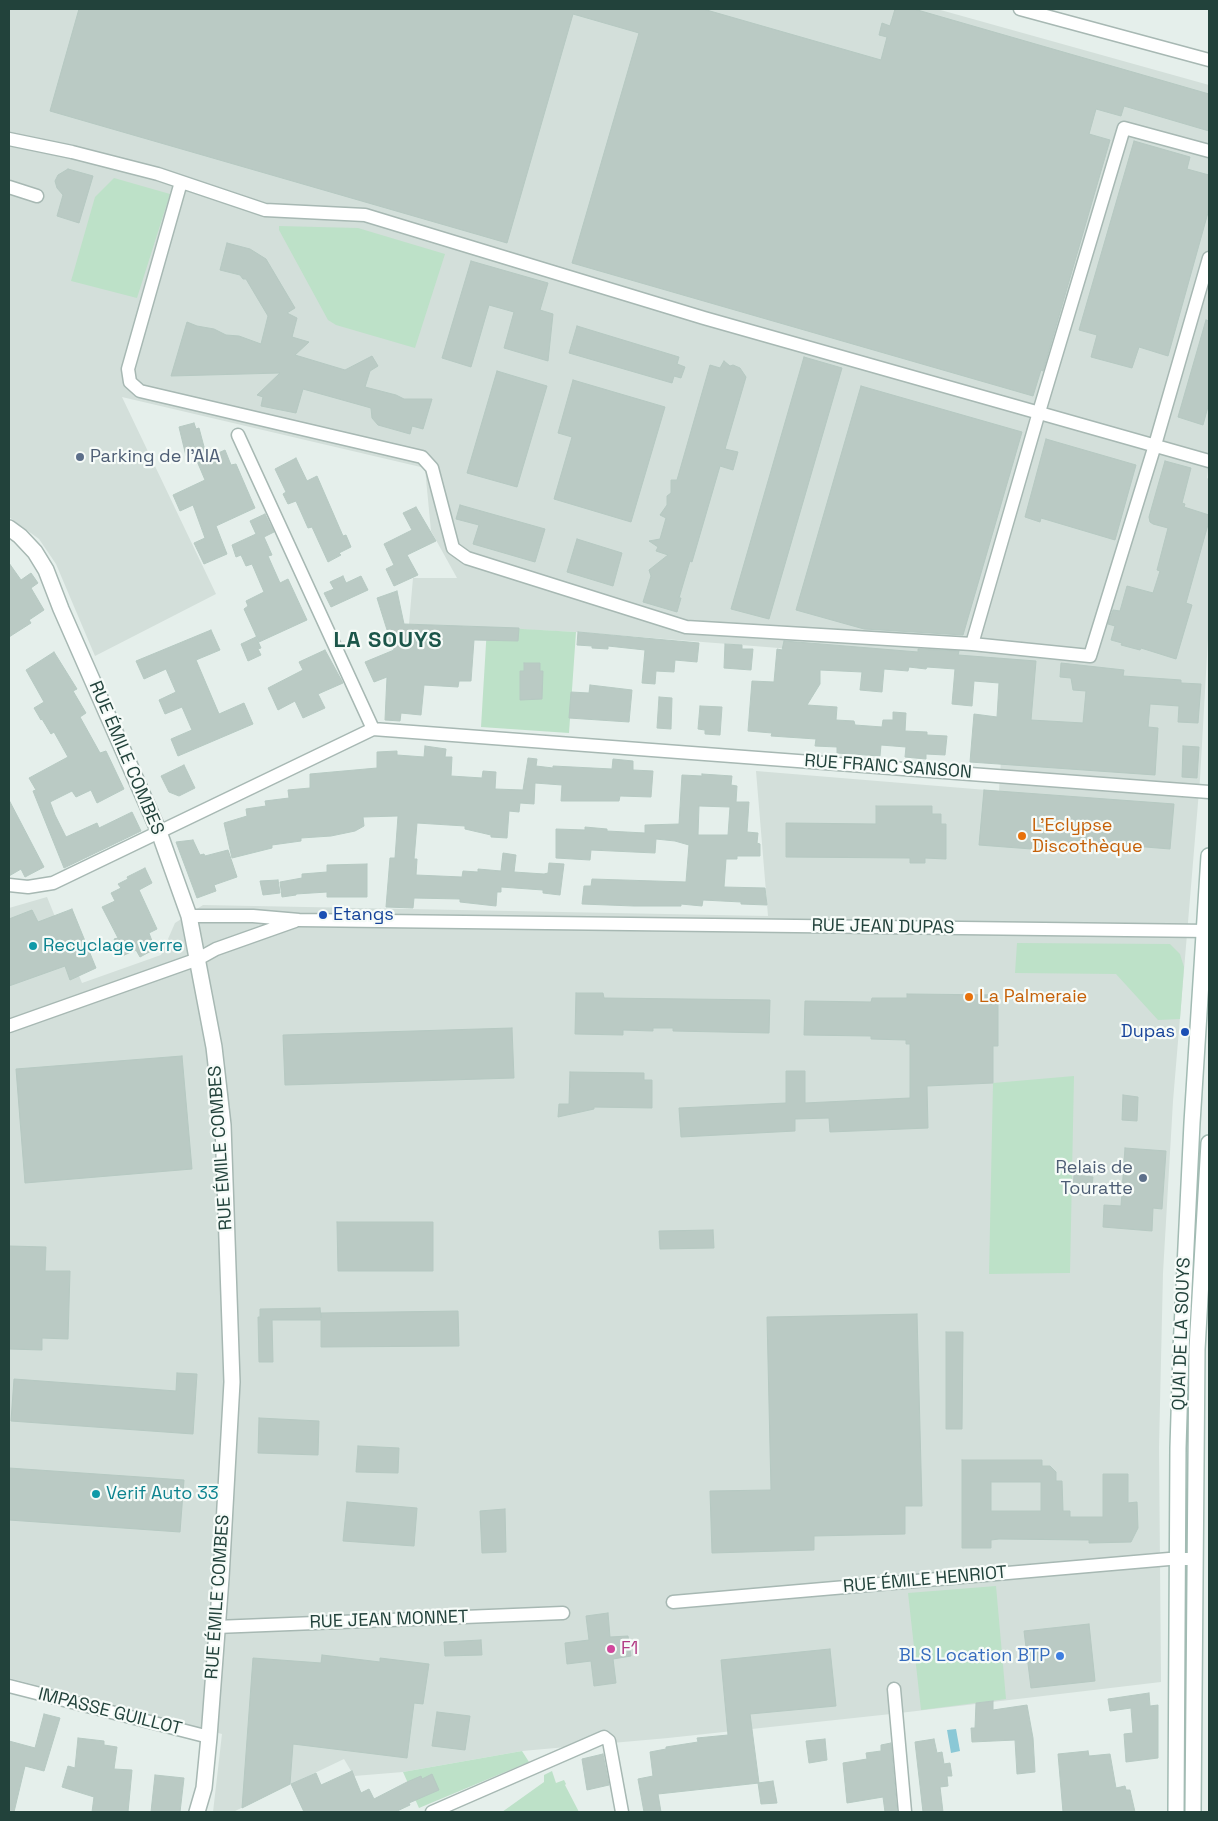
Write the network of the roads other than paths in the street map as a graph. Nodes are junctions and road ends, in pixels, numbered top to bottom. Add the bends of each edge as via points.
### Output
1 (1020, 9) edge
2 (1209, 60) edge
3 (9, 139) edge
4 (1209, 151) edge
5 (181, 182) junction
6 (9, 187) edge
7 (37, 196) dead end
8 (1209, 258) edge
9 (1039, 412) junction
10 (238, 435) dead end
11 (1155, 445) junction
12 (1209, 461) edge
13 (9, 528) edge
14 (972, 644) junction
15 (373, 729) junction
16 (1209, 792) edge
17 (159, 832) junction
18 (1209, 856) edge
19 (9, 885) edge
20 (189, 916) junction
21 (299, 920) junction
22 (1207, 931) edge
23 (198, 959) junction
24 (9, 1026) edge
25 (1209, 1143) edge
26 (1177, 1559) junction
27 (1195, 1559) junction
28 (672, 1602) dead end
29 (563, 1612) dead end
30 (216, 1627) junction
31 (9, 1688) edge
32 (894, 1689) dead end
33 (209, 1737) junction
34 (197, 1812) edge
35 (432, 1812) edge
36 (622, 1812) edge
37 (905, 1812) edge
38 (1176, 1812) edge
39 (1193, 1812) edge

1 - 2 street
3 - 5 street via 82,154
4 - 9 street via 1124,128
5 - 9 street via 265,210 365,215 704,318
5 - 14 street via 128,369 130,382 140,391 422,457 432,468 453,548 467,558 686,627
6 - 7 street
8 - 11 street
9 - 11 street
9 - 14 street
10 - 15 street
11 - 12 street
11 - 14 street via 1090,656
13 - 17 main road, RUE ÉMILE COMBES via 35,552 46,570
15 - 16 street, RUE FRANC SANSON
15 - 17 street
17 - 19 street via 53,883 28,887
17 - 20 main road, RUE ÉMILE COMBES
18 - 22 main road, QUAI DE LA SOUYS
20 - 21 street, RUE JEAN DUPAS
20 - 23 main road, RUE ÉMILE COMBES
21 - 22 street, RUE JEAN DUPAS
21 - 23 street via 216,949
22 - 26 main road, QUAI DE LA SOUYS via 1181,1341
23 - 24 street
23 - 30 main road, RUE ÉMILE COMBES via 214,1047 223,1125 232,1382
25 - 27 main road, QUAI DE LA SOUYS via 1197,1349
26 - 27 street, RUE ÉMILE HENRIOT
26 - 28 street, RUE ÉMILE HENRIOT
26 - 38 main road, QUAI DE LA SOUYS
27 - 39 main road, QUAI DE LA SOUYS
29 - 30 street, RUE JEAN MONNET
30 - 33 main road, RUE ÉMILE COMBES
31 - 33 street, IMPASSE GUILLOT
32 - 37 street
33 - 34 main road, RUE ÉMILE COMBES via 204,1788
35 - 36 street via 604,1737 609,1741

